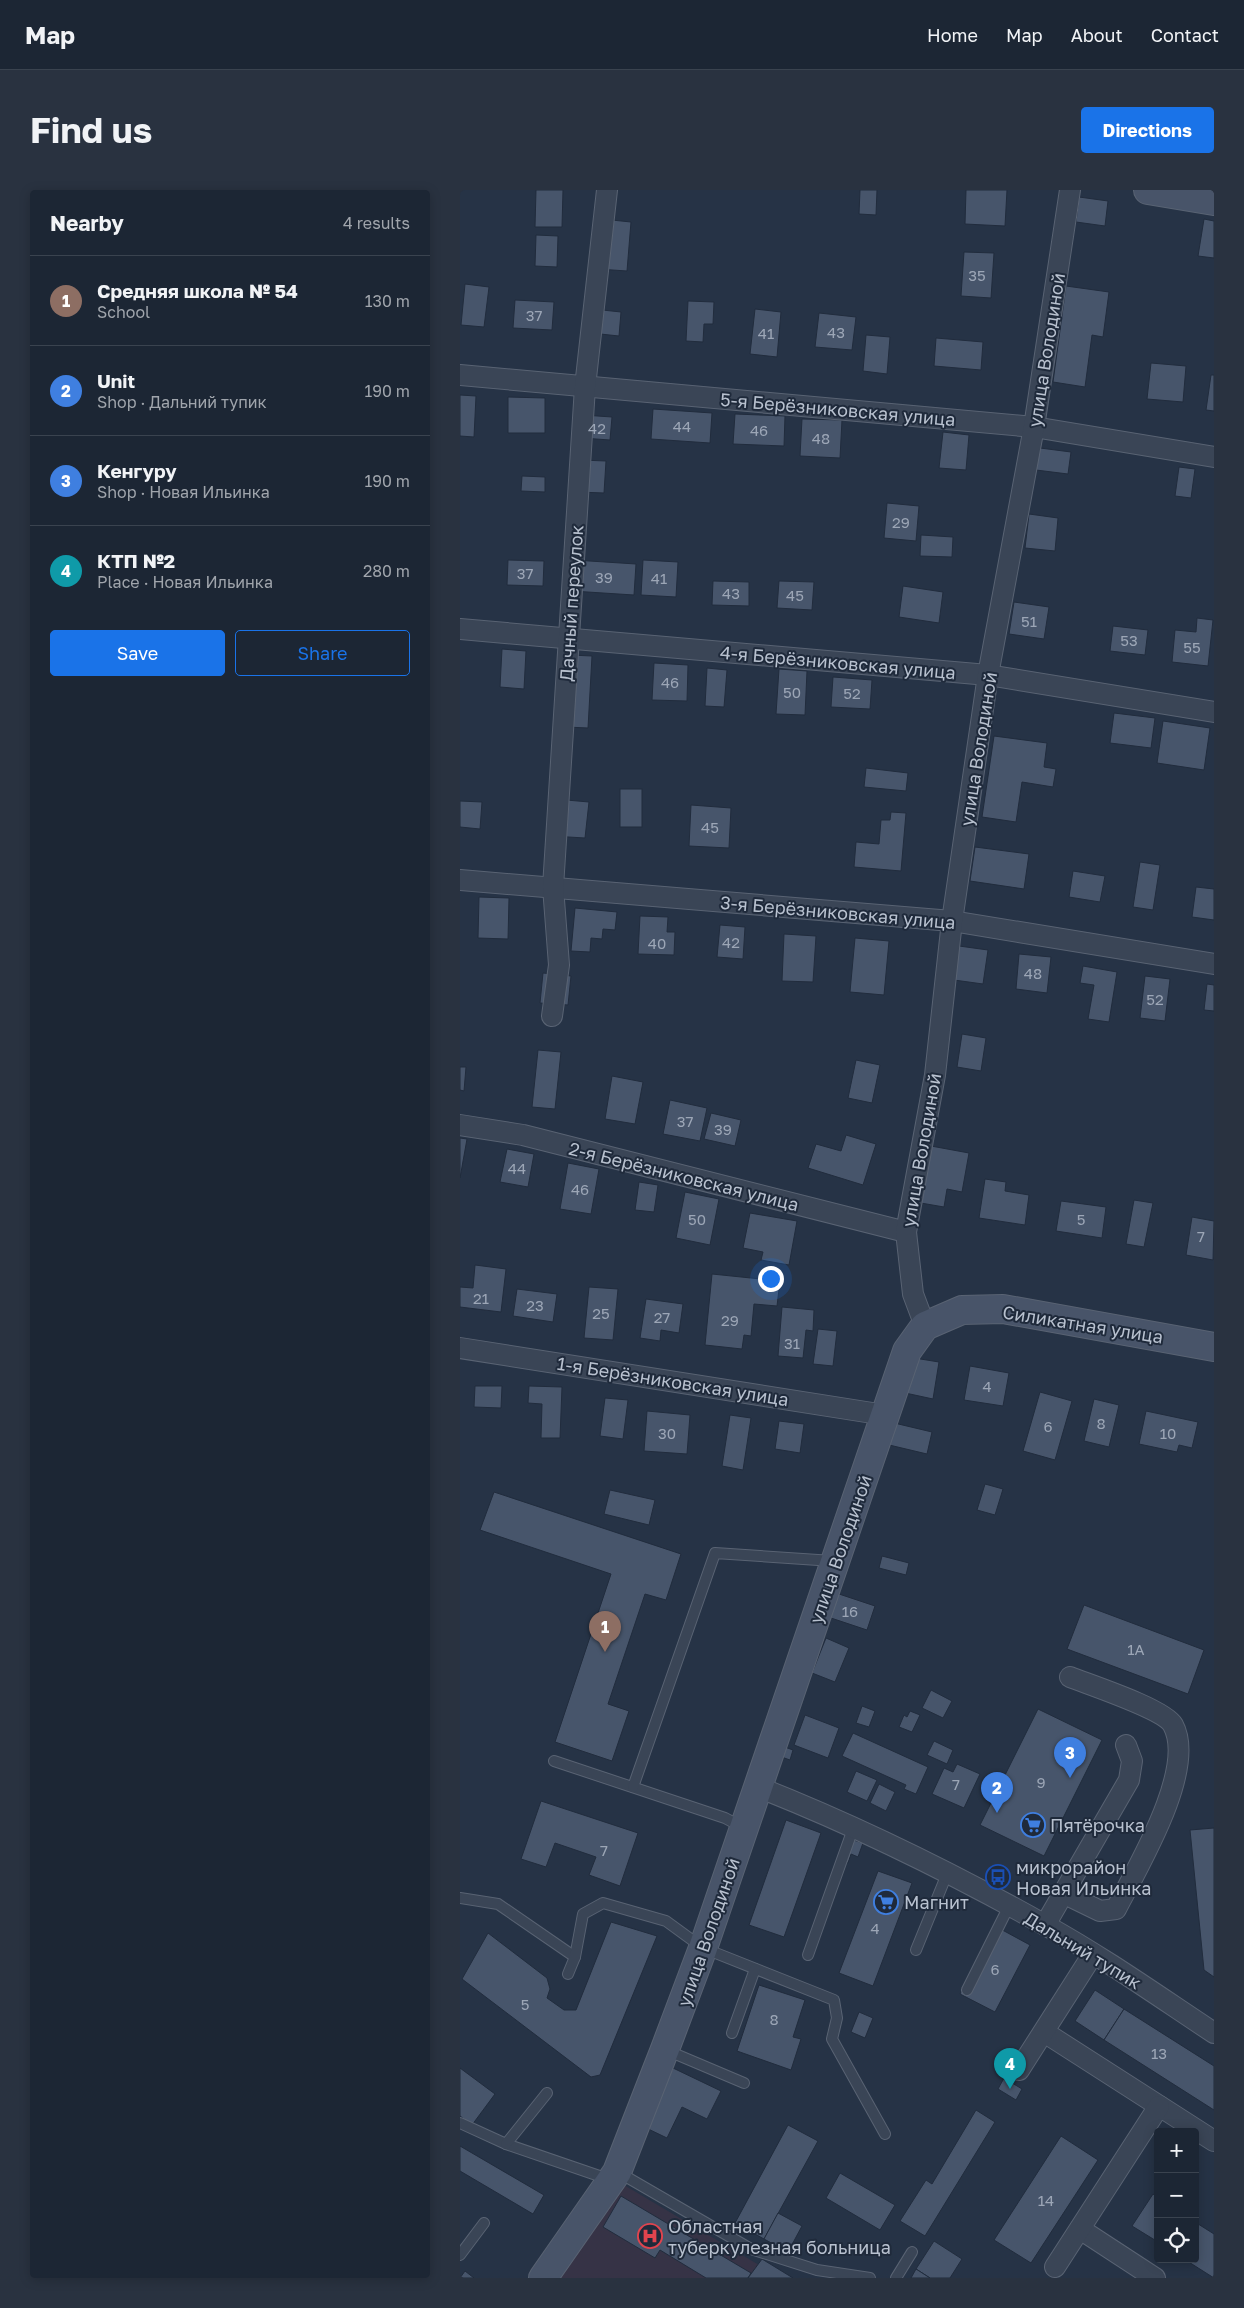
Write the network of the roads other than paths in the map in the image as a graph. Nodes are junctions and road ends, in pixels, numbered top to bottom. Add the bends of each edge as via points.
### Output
1 (607, 190) edge
2 (1070, 190) edge
3 (1148, 190) edge
4 (1214, 201) edge
5 (460, 375) edge
6 (585, 387) junction
7 (1034, 427) junction
8 (1214, 457) edge
9 (460, 629) edge
10 (569, 637) junction
11 (988, 676) junction
12 (1214, 712) edge
13 (460, 880) edge
14 (553, 887) junction
15 (952, 921) junction
16 (1214, 964) edge
17 (552, 1016) dead end
18 (460, 1125) edge
19 (906, 1232) junction
20 (925, 1326) junction
21 (1214, 1347) edge
22 (460, 1348) edge
23 (885, 1415) junction
24 (836, 1562) junction
25 (1070, 1677) dead end
26 (1126, 1746) dead end
27 (554, 1761) dead end
28 (633, 1787) junction
29 (758, 1787) junction
30 (854, 1826) junction
31 (744, 1827) junction
32 (947, 1874) junction
33 (1064, 1893) junction
34 (460, 1898) edge
35 (1009, 1906) junction
36 (1045, 1925) junction
37 (703, 1948) junction
38 (916, 1950) dead end
39 (1093, 1954) junction
40 (808, 1955) dead end
41 (575, 1957) junction
42 (755, 1969) junction
43 (568, 1974) dead end
44 (967, 1990) dead end
45 (1044, 2032) junction
46 (732, 2033) dead end
47 (1214, 2033) edge
48 (666, 2050) junction
49 (1019, 2070) dead end
50 (744, 2083) dead end
51 (546, 2093) dead end
52 (1159, 2106) junction
53 (460, 2123) edge
54 (885, 2134) dead end
55 (1214, 2141) edge
56 (506, 2144) junction
57 (615, 2176) junction
58 (484, 2223) dead end
59 (1080, 2229) junction
60 (912, 2252) dead end
61 (460, 2255) edge
62 (1055, 2267) dead end
63 (543, 2278) edge
64 (870, 2278) edge
65 (896, 2278) edge
66 (1154, 2278) edge

1 - 6 street, Дачный переулок
2 - 7 street, улица Володиной
3 - 4 street
5 - 6 street, 5-я Берёзниковская улица
6 - 7 street, 5-я Берёзниковская улица
6 - 10 street, Дачный переулок
7 - 8 street, 5-я Берёзниковская улица
7 - 11 street, улица Володиной
9 - 10 street, 4-я Берёзниковская улица
10 - 11 street, 4-я Берёзниковская улица
10 - 14 street, Дачный переулок
11 - 12 street, 4-я Берёзниковская улица
11 - 15 street, улица Володиной
13 - 14 street, 3-я Берёзниковская улица
14 - 15 street, 3-я Берёзниковская улица
14 - 17 street, Дачный переулок via 559,965
15 - 16 street, 3-я Берёзниковская улица
15 - 19 street, улица Володиной via 935,1075
18 - 19 street, 2-я Берёзниковская улица via 523,1135
19 - 20 street, улица Володиной via 913,1294
20 - 21 street, Силикатная улица via 962,1310 1003,1309
20 - 23 street, улица Володиной via 907,1351
22 - 23 street, 1-я Берёзниковская улица
23 - 24 street, улица Володиной
24 - 28 lane via 715,1553
24 - 29 street, улица Володиной
25 - 33 street via 1158,1712 1172,1724 1178,1748 1176,1771 1163,1817 1116,1909 1100,1911
26 - 33 street via 1132,1761 1129,1780
27 - 28 lane
28 - 31 lane
29 - 30 street, Дальний тупик
29 - 31 street, улица Володиной
30 - 32 street, Дальний тупик
30 - 40 lane
31 - 37 street, улица Володиной
32 - 35 street, Дальний тупик
32 - 38 lane
33 - 36 street
34 - 41 lane via 498,1904
35 - 36 street, Дальний тупик
35 - 44 lane
36 - 39 street, Дальний тупик
37 - 41 lane via 666,1921 603,1903 583,1914
37 - 42 lane
37 - 48 street, улица Володиной
39 - 45 street
39 - 47 street, Дальний тупик
41 - 43 lane
42 - 46 lane
42 - 54 lane via 834,2000 837,2018 832,2039
45 - 49 street
45 - 52 street
48 - 50 lane
48 - 57 street, улица Володиной
51 - 56 lane
52 - 55 street
52 - 59 street
53 - 56 lane
56 - 57 lane
57 - 63 street, улица Володиной
57 - 64 lane via 751,2249 817,2270
58 - 61 lane
59 - 62 street
59 - 66 street
60 - 65 lane

